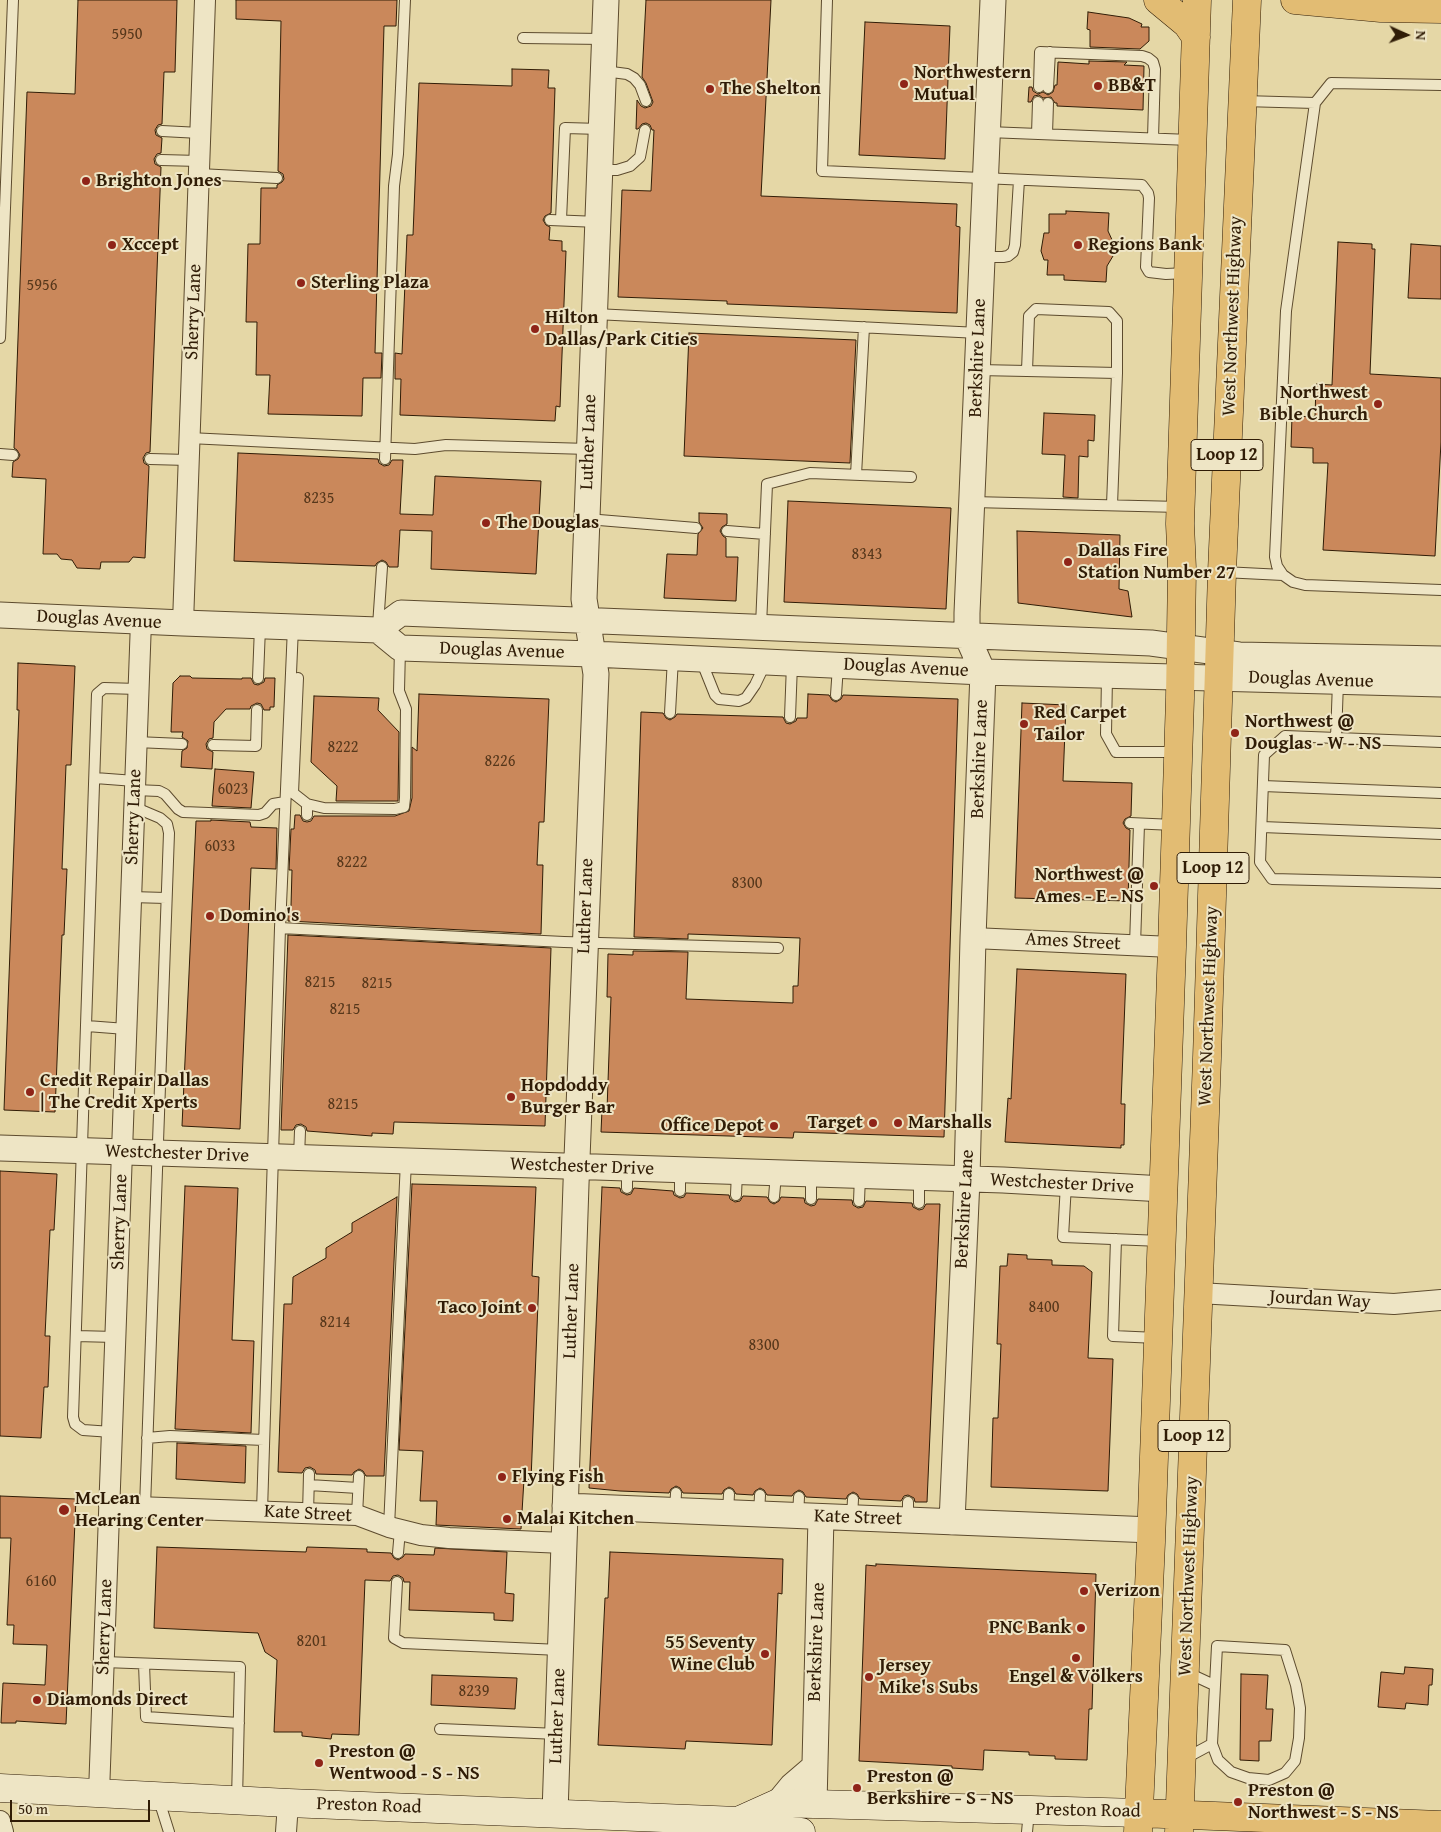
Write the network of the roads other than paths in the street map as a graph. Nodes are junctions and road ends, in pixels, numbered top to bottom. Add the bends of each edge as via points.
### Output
1 (13, 0) edge
2 (205, 0) edge
3 (405, 0) edge
4 (606, 0) edge
5 (827, 0) edge
6 (993, 0) edge
7 (1158, 0) edge
8 (1197, 0) edge
9 (1247, 0) edge
10 (1295, 0) edge
11 (1441, 9) edge
12 (1196, 37) junction
13 (523, 38) dead end
14 (605, 39) junction
15 (604, 72) junction
16 (1441, 85) edge
17 (1043, 88) dead end
18 (646, 101) dead end
19 (1242, 101) junction
20 (1043, 102) dead end
21 (1315, 103) junction
22 (554, 127) dead end
23 (565, 128) junction
24 (601, 129) junction
25 (645, 130) dead end
26 (162, 131) dead end
27 (987, 132) junction
28 (200, 133) junction
29 (1042, 134) junction
30 (1153, 138) junction
31 (1191, 140) junction
32 (161, 160) dead end
33 (199, 168) junction
34 (600, 170) junction
35 (277, 178) dead end
36 (985, 178) junction
37 (1019, 180) junction
38 (3, 202) edge
39 (598, 222) junction
40 (982, 256) junction
41 (1187, 273) junction
42 (594, 314) junction
43 (864, 327) junction
44 (979, 333) junction
45 (0, 338) edge
46 (977, 370) junction
47 (1027, 371) junction
48 (1117, 373) junction
49 (189, 438) junction
50 (386, 448) junction
51 (589, 449) junction
52 (0, 454) edge
53 (13, 454) dead end
54 (150, 459) dead end
55 (385, 459) dead end
56 (188, 460) junction
57 (856, 475) junction
58 (910, 477) dead end
59 (971, 502) junction
60 (1112, 505) junction
61 (1181, 507) junction
62 (586, 519) junction
63 (696, 528) dead end
64 (727, 530) dead end
65 (765, 534) junction
66 (382, 567) dead end
67 (1182, 569) junction
68 (1222, 572) junction
69 (1282, 575) junction
70 (1441, 590) edge
71 (0, 615) edge
72 (587, 619) junction
73 (141, 621) junction
74 (183, 623) junction
75 (260, 626) junction
76 (761, 626) junction
77 (296, 627) junction
78 (794, 628) junction
79 (378, 630) junction
80 (839, 630) junction
81 (967, 636) junction
82 (400, 648) junction
83 (1180, 648) junction
84 (592, 654) junction
85 (673, 658) junction
86 (1441, 658) edge
87 (700, 659) junction
88 (766, 662) junction
89 (792, 663) junction
90 (838, 665) junction
91 (1220, 665) junction
92 (983, 672) junction
93 (1107, 676) junction
94 (258, 678) dead end
95 (1180, 678) junction
96 (1338, 680) junction
97 (1441, 684) edge
98 (138, 689) junction
99 (836, 695) dead end
100 (257, 710) dead end
101 (670, 713) dead end
102 (790, 718) dead end
103 (1336, 738) junction
104 (136, 742) junction
105 (1441, 742) edge
106 (182, 744) dead end
107 (213, 745) dead end
108 (1177, 752) junction
109 (95, 778) junction
110 (1263, 786) junction
111 (135, 793) junction
112 (1441, 793) edge
113 (285, 802) junction
114 (307, 804) junction
115 (307, 815) dead end
116 (1175, 825) junction
117 (1262, 827) junction
118 (1441, 834) edge
119 (1441, 883) edge
120 (131, 897) junction
121 (166, 898) junction
122 (280, 928) junction
123 (973, 938) junction
124 (585, 943) junction
125 (1135, 945) junction
126 (1172, 947) junction
127 (778, 948) dead end
128 (86, 1026) junction
129 (126, 1028) junction
130 (300, 1131) dead end
131 (0, 1148) edge
132 (82, 1151) junction
133 (122, 1152) junction
134 (157, 1153) junction
135 (273, 1157) junction
136 (299, 1158) junction
137 (406, 1162) junction
138 (576, 1167) junction
139 (860, 1176) junction
140 (919, 1178) junction
141 (967, 1179) junction
142 (1066, 1184) junction
143 (1164, 1189) junction
144 (859, 1201) dead end
145 (919, 1203) dead end
146 (1116, 1239) junction
147 (1161, 1241) junction
148 (1198, 1293) junction
149 (1441, 1300) edge
150 (76, 1336) junction
151 (115, 1337) junction
152 (1158, 1338) junction
153 (1195, 1394) junction
154 (112, 1432) junction
155 (147, 1438) junction
156 (264, 1440) junction
157 (309, 1474) dead end
158 (359, 1476) dead end
159 (309, 1485) junction
160 (358, 1488) junction
161 (109, 1506) junction
162 (565, 1506) junction
163 (145, 1507) junction
164 (806, 1510) junction
165 (262, 1511) junction
166 (308, 1514) junction
167 (357, 1516) junction
168 (952, 1522) junction
169 (395, 1529) junction
170 (1152, 1530) junction
171 (564, 1543) junction
172 (398, 1553) dead end
173 (397, 1582) dead end
174 (560, 1650) junction
175 (104, 1662) junction
176 (144, 1664) junction
177 (1185, 1672) junction
178 (1214, 1686) junction
179 (239, 1723) junction
180 (440, 1729) dead end
181 (558, 1734) junction
182 (1212, 1744) junction
183 (1182, 1760) junction
184 (813, 1768) junction
185 (0, 1788) edge
186 (99, 1793) junction
187 (158, 1796) junction
188 (237, 1800) junction
189 (288, 1803) junction
190 (778, 1803) junction
191 (814, 1804) junction
192 (555, 1813) junction
193 (0, 1820) edge
194 (1028, 1821) edge
195 (1138, 1822) edge
196 (1180, 1823) edge
197 (1441, 1826) edge
198 (754, 1828) edge
199 (3, 1832) edge
200 (169, 1832) edge
201 (286, 1832) edge
202 (801, 1832) edge
203 (813, 1832) edge

1 - 38 lane
2 - 28 street, Sherry Lane
3 - 50 lane via 394,186
4 - 14 street, Luther Lane
5 - 36 lane via 822,172
6 - 27 street, Berkshire Lane
7 - 12 main road via 1187,24
8 - 12 main road, West Northwest Highway / Loop 12
9 - 19 main road, West Northwest Highway / Loop 12
10 - 11 main road via 1381,8
12 - 31 main road, West Northwest Highway / Loop 12
13 - 14 lane
14 - 15 street, Luther Lane
15 - 18 lane via 627,74 634,78
15 - 24 street, Luther Lane
16 - 21 lane via 1331,83
17 - 30 lane via 1040,52 1148,58 1155,69
19 - 21 lane
19 - 68 main road, West Northwest Highway / Loop 12
20 - 29 lane
21 - 69 lane via 1286,311 1275,557
22 - 23 lane
23 - 24 lane
23 - 39 lane via 556,220
24 - 34 street, Luther Lane
25 - 34 lane via 640,157 630,166
26 - 28 lane
27 - 29 lane
27 - 36 street, Berkshire Lane
28 - 33 street, Sherry Lane
29 - 30 lane
30 - 31 lane
31 - 41 main road, West Northwest Highway / Loop 12
32 - 33 lane
33 - 35 lane
33 - 49 street, Sherry Lane
34 - 39 street, Luther Lane
36 - 37 lane
36 - 40 street, Berkshire Lane
37 - 40 lane via 1013,252 1003,257
37 - 41 lane via 1142,185 1149,198 1146,267 1149,272
38 - 45 lane
39 - 42 street, Luther Lane
40 - 44 street, Berkshire Lane
41 - 61 main road, West Northwest Highway / Loop 12
42 - 43 lane
42 - 51 street, Luther Lane
43 - 44 lane
43 - 57 lane
44 - 46 street, Berkshire Lane
46 - 47 lane
46 - 59 street, Berkshire Lane
47 - 48 lane
47 - 48 lane via 1029,316 1036,309 1045,309 1109,312 1117,321
48 - 60 lane
49 - 50 lane
49 - 56 street, Sherry Lane
50 - 51 lane via 446,445
50 - 55 lane
51 - 62 street, Luther Lane
52 - 53 lane
54 - 56 lane
56 - 74 street, Sherry Lane
57 - 58 lane
57 - 65 lane via 810,473 767,484
59 - 60 lane
59 - 81 street, Berkshire Lane
60 - 61 lane
61 - 67 main road, West Northwest Highway / Loop 12
62 - 63 lane
62 - 72 street, Luther Lane via 584,599
64 - 65 lane
65 - 76 lane
66 - 79 lane
67 - 68 main road
67 - 83 main road, West Northwest Highway / Loop 12
68 - 69 lane
68 - 91 main road, West Northwest Highway / Loop 12
69 - 70 lane via 1305,585
71 - 73 street, Douglas Avenue
72 - 76 street, Douglas Avenue
72 - 79 street, Douglas Avenue via 401,613
72 - 84 street, Luther Lane
73 - 74 street, Douglas Avenue
73 - 98 street, Sherry Lane
74 - 75 street, Douglas Avenue
75 - 77 street, Douglas Avenue
75 - 94 lane
76 - 78 street, Douglas Avenue
77 - 79 street, Douglas Avenue
77 - 113 lane
77 - 114 lane via 293,793
78 - 80 street, Douglas Avenue
78 - 89 street
79 - 82 street
80 - 81 street, Douglas Avenue
80 - 90 street
81 - 83 street, Douglas Avenue via 1151,643
81 - 92 street, Berkshire Lane
82 - 84 street, Douglas Avenue
82 - 114 lane via 399,691 406,708 404,807 395,814
83 - 91 street, Douglas Avenue
83 - 95 main road, West Northwest Highway / Loop 12
84 - 85 street, Douglas Avenue
84 - 124 street, Luther Lane via 596,674
85 - 87 street, Douglas Avenue
85 - 101 lane
86 - 91 street, Douglas Avenue via 1239,655
87 - 88 street, Douglas Avenue
87 - 88 lane via 715,695 719,699 739,701 746,698
88 - 89 street, Douglas Avenue
89 - 90 street, Douglas Avenue
89 - 102 lane
90 - 92 street, Douglas Avenue
90 - 99 lane
91 - 95 street, Douglas Avenue
91 - 96 street, Douglas Avenue
91 - 148 main road, West Northwest Highway / Loop 12
92 - 93 street, Douglas Avenue
92 - 123 street, Berkshire Lane
93 - 95 street, Douglas Avenue
93 - 108 lane via 1106,734 1116,752
95 - 108 main road, West Northwest Highway / Loop 12
96 - 97 street, Douglas Avenue
96 - 103 lane
98 - 104 street, Sherry Lane
98 - 109 lane via 104,688 97,694
100 - 107 lane via 256,746
103 - 105 lane
103 - 110 lane via 1285,736 1264,754
104 - 106 lane
104 - 111 street, Sherry Lane
108 - 116 main road, West Northwest Highway / Loop 12
109 - 111 lane
109 - 128 lane
110 - 112 lane
110 - 117 lane
111 - 113 lane via 159,791 183,812 259,815 273,804
111 - 120 street, Sherry Lane
111 - 121 lane via 167,824
113 - 122 lane
114 - 115 lane
116 - 125 lane via 1135,823
116 - 126 main road, West Northwest Highway / Loop 12
117 - 118 lane
117 - 119 lane via 1260,862 1272,878
120 - 121 lane
120 - 129 street, Sherry Lane
121 - 134 lane
122 - 124 lane
122 - 135 lane
123 - 125 street, Ames Street
123 - 141 street, Berkshire Lane
124 - 127 lane
124 - 138 street, Luther Lane
125 - 126 street, Ames Street
126 - 143 main road, West Northwest Highway / Loop 12
128 - 129 lane
128 - 132 lane
129 - 133 street, Sherry Lane
130 - 136 lane
131 - 132 street, Westchester Drive
132 - 133 street, Westchester Drive
132 - 150 lane
133 - 134 street, Westchester Drive
133 - 151 street, Sherry Lane
134 - 135 street, Westchester Drive
134 - 155 lane
135 - 136 street, Westchester Drive
135 - 156 lane
136 - 137 street, Westchester Drive
137 - 138 street, Westchester Drive
137 - 169 lane
138 - 139 street, Westchester Drive via 627,1178 811,1187
138 - 162 street, Luther Lane
139 - 140 street, Westchester Drive
139 - 144 lane
140 - 141 street, Westchester Drive
140 - 145 lane
141 - 142 street, Westchester Drive
141 - 168 street, Berkshire Lane
142 - 143 street, Westchester Drive
142 - 146 lane via 1063,1237
143 - 147 main road, West Northwest Highway / Loop 12
143 - 153 main road via 1181,1206 1183,1215 1178,1360
146 - 147 lane
146 - 152 lane via 1112,1336
147 - 152 main road, West Northwest Highway / Loop 12
148 - 149 street, Jourdan Way via 1394,1304
148 - 153 main road, West Northwest Highway / Loop 12
150 - 151 lane
150 - 154 lane via 74,1424 83,1430
151 - 154 street, Sherry Lane
152 - 170 main road, West Northwest Highway / Loop 12
153 - 177 main road, West Northwest Highway / Loop 12
154 - 161 street, Sherry Lane
155 - 156 lane
155 - 163 lane
156 - 165 lane
157 - 159 lane
158 - 160 lane
159 - 160 lane
159 - 166 lane
160 - 167 lane
161 - 163 street, Kate Street
161 - 175 street, Sherry Lane
162 - 164 street, Kate Street via 676,1502
162 - 171 street, Luther Lane
163 - 165 street, Kate Street
164 - 168 street, Kate Street via 908,1511
164 - 184 street, Berkshire Lane
165 - 166 street, Kate Street
166 - 167 street, Kate Street
167 - 169 street, Kate Street
168 - 170 street, Kate Street
169 - 171 street, Kate Street via 449,1538
169 - 172 lane
170 - 195 main road, West Northwest Highway / Loop 12
171 - 174 street, Luther Lane
173 - 174 lane via 394,1638 403,1643
174 - 181 street, Luther Lane
175 - 176 lane
175 - 186 street, Sherry Lane
176 - 179 lane via 146,1717
176 - 179 lane via 240,1667
177 - 178 lane
177 - 183 main road, West Northwest Highway / Loop 12
178 - 182 lane
178 - 182 lane via 1217,1646 1285,1650 1300,1708 1299,1738 1295,1761 1285,1773 1270,1780 1231,1772 1218,1760
179 - 188 lane
180 - 181 lane
181 - 192 street, Luther Lane
182 - 183 lane
183 - 196 main road, West Northwest Highway / Loop 12
184 - 190 street
184 - 191 street, Berkshire Lane
185 - 186 main road, Preston Road
186 - 187 main road, Preston Road
187 - 188 main road, Preston Road
187 - 200 lane
188 - 189 main road, Preston Road
189 - 192 main road, Preston Road
189 - 201 street
190 - 191 main road, Preston Road
190 - 198 main road, Preston Road
191 - 194 main road, Preston Road
191 - 203 main road
192 - 198 main road, Preston Road
193 - 199 street
194 - 195 main road, Preston Road
195 - 196 main road, Preston Road
196 - 197 main road, Preston Road
198 - 202 main road, Preston Road

